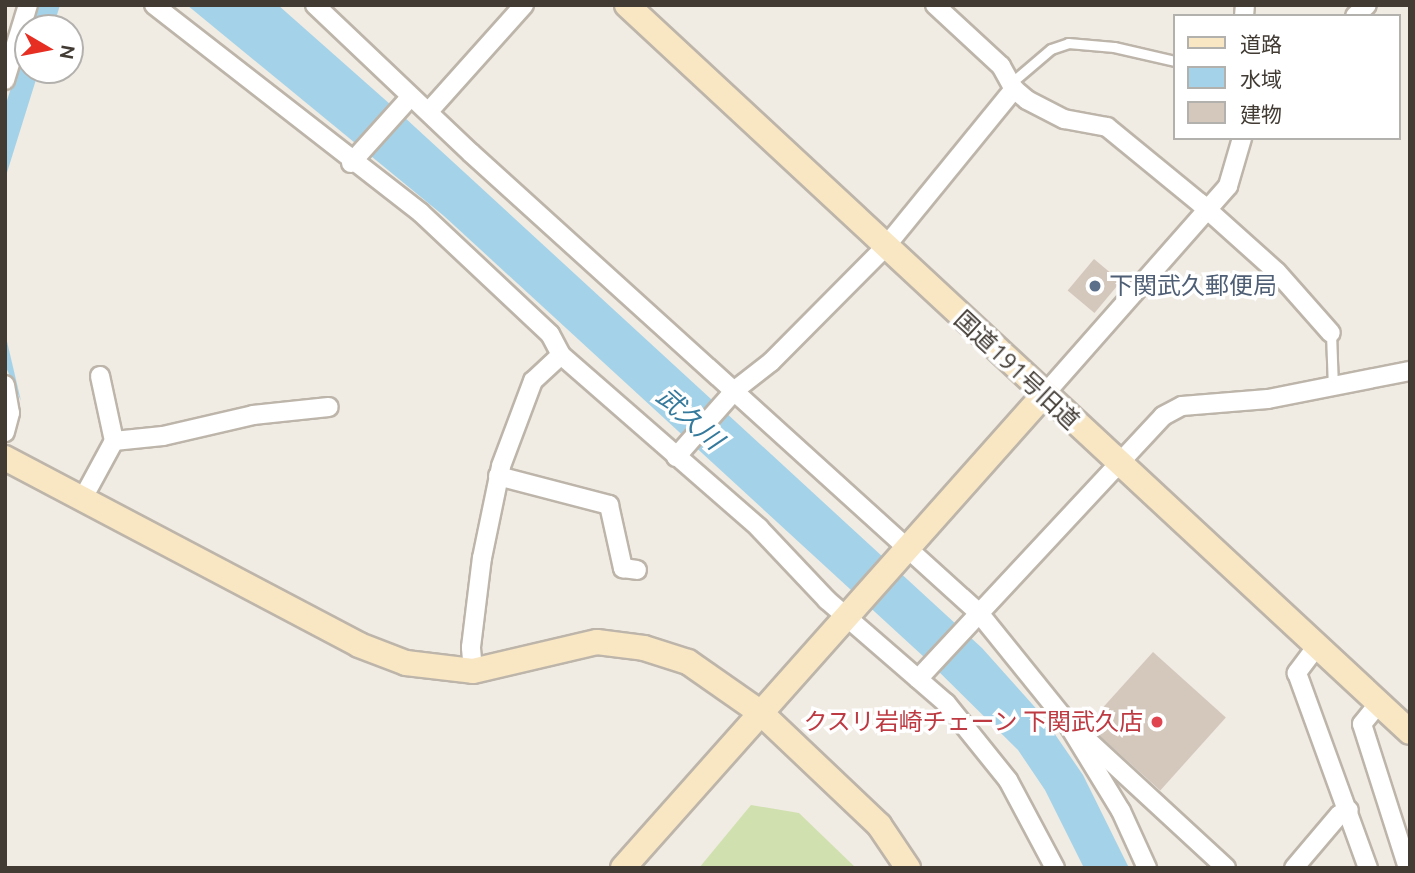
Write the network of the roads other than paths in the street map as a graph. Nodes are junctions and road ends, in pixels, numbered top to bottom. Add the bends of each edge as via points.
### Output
1 (28, 5) edge
2 (154, 5) edge
3 (315, 5) edge
4 (524, 5) edge
5 (627, 5) edge
6 (935, 5) edge
7 (1174, 61) edge
8 (5, 80) edge
9 (1013, 86) junction
10 (406, 102) dead end
11 (429, 110) junction
12 (1241, 140) edge
13 (354, 161) junction
14 (1206, 210) junction
15 (886, 246) junction
16 (1331, 333) joint
17 (561, 355) junction
18 (1410, 371) edge
19 (100, 376) dead end
20 (5, 385) edge
21 (1333, 388) junction
22 (732, 393) junction
23 (1043, 396) junction
24 (328, 407) dead end
25 (5, 432) edge
26 (114, 441) junction
27 (680, 453) junction
28 (5, 458) edge
29 (1121, 464) junction
30 (498, 476) junction
31 (83, 498) junction
32 (902, 554) junction
33 (637, 570) dead end
34 (850, 614) junction
35 (976, 616) junction
36 (1317, 646) junction
37 (473, 671) junction
38 (921, 676) junction
39 (1379, 703) junction
40 (761, 713) junction
41 (1066, 721) junction
42 (1410, 732) edge
43 (1349, 810) junction
44 (623, 868) edge
45 (908, 868) edge
46 (1055, 868) edge
47 (1147, 868) edge
48 (1226, 868) edge
49 (1294, 868) edge
50 (1367, 868) edge
51 (1408, 868) edge

1 - 8 street
2 - 13 street
3 - 11 street
4 - 11 street
5 - 15 street, 国道191号旧道
6 - 9 street via 1001,66
7 - 9 lane via 1114,47 1068,43 1051,48
9 - 14 street via 1064,118 1107,127
9 - 15 street
10 - 13 street
11 - 22 street
12 - 14 street via 1227,186
13 - 17 street via 421,213 550,334
14 - 16 street via 1277,272
14 - 23 street
15 - 22 street via 771,362
15 - 23 street, 国道191号旧道
16 - 21 lane
17 - 27 street
17 - 30 street via 533,381
18 - 21 street
19 - 26 street
20 - 25 street via 10,413
21 - 29 street via 1182,406 1163,416
22 - 27 street
22 - 32 street
23 - 29 street, 国道191号旧道
23 - 32 street
24 - 26 street via 253,415 152,438
26 - 31 street
27 - 34 street
28 - 31 street
29 - 35 street
29 - 36 street, 国道191号旧道
30 - 33 street via 609,505 622,568
30 - 37 street via 482,558 471,647
31 - 37 street via 359,645 406,663
32 - 34 street
32 - 35 street
34 - 38 street
34 - 40 street
35 - 38 street
35 - 41 street
36 - 39 street, 国道191号旧道
36 - 43 street via 1297,673
37 - 40 street via 585,645 615,643 688,662
38 - 46 street via 1008,780
39 - 42 street, 国道191号旧道
39 - 51 street via 1362,724
40 - 44 street
40 - 45 street via 879,825
41 - 47 street via 1121,811
41 - 48 street
43 - 49 street via 1339,815
43 - 50 street

